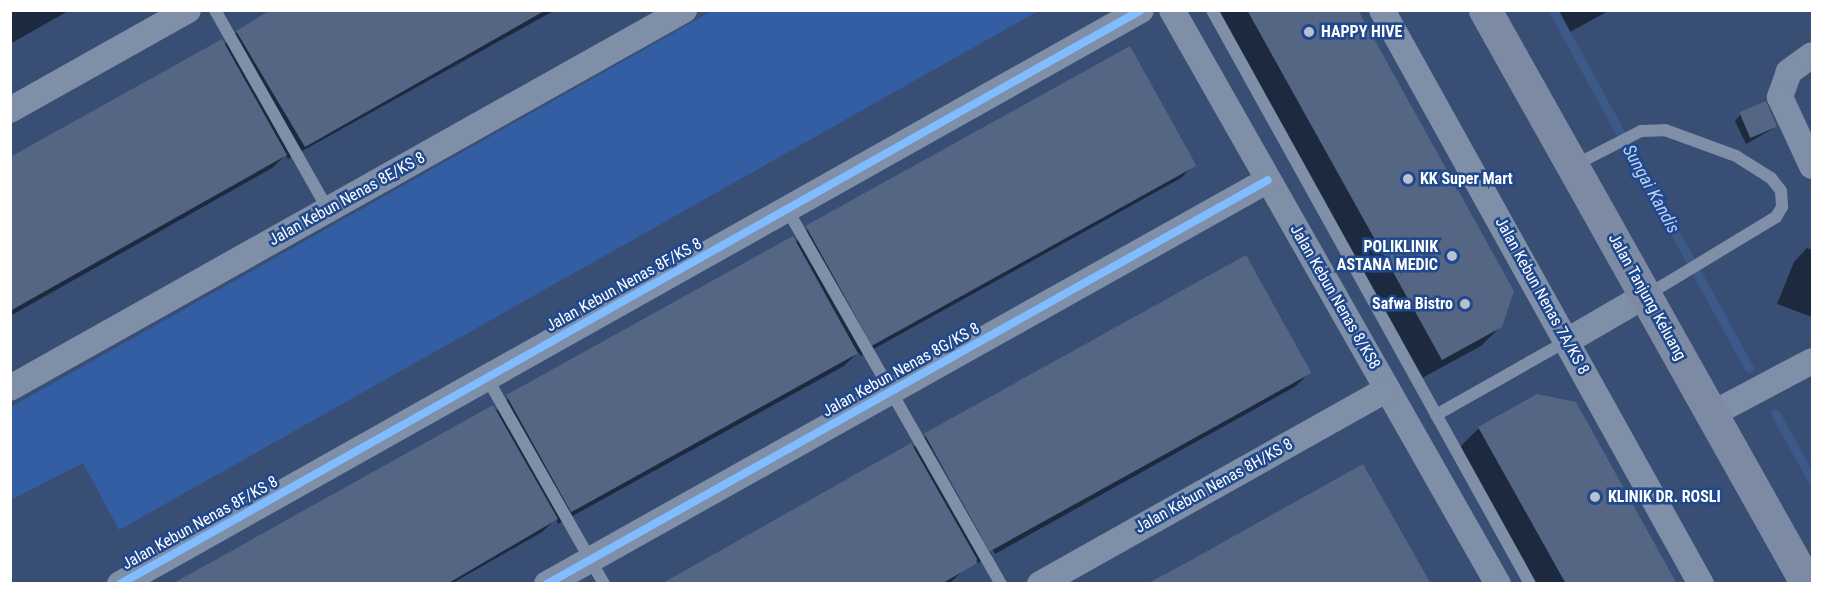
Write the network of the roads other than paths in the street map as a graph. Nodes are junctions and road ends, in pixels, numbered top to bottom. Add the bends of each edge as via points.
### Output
1 (188, 10) edge
2 (215, 10) edge
3 (684, 10) edge
4 (1141, 10) edge
5 (1172, 10) edge
6 (1212, 10) edge
7 (1382, 10) edge
8 (1485, 10) edge
9 (1812, 55) edge
10 (10, 110) edge
11 (1573, 166) junction
12 (1812, 166) edge
13 (1268, 180) junction
14 (787, 209) junction
15 (328, 210) junction
16 (1646, 296) junction
17 (1567, 341) junction
18 (1812, 361) edge
19 (487, 378) junction
20 (10, 388) edge
21 (1387, 389) junction
22 (891, 391) junction
23 (1712, 414) junction
24 (1436, 415) junction
25 (590, 559) junction
26 (120, 584) edge
27 (547, 584) edge
28 (604, 584) edge
29 (1001, 584) edge
30 (1040, 584) edge
31 (1497, 584) edge
32 (1530, 584) edge
33 (1701, 584) edge
34 (1807, 584) edge

1 - 10 street
2 - 15 lane
3 - 15 street, Jalan Kebun Nenas 8E/KS 8
4 - 14 street, Jalan Kebun Nenas 8F/KS 8
5 - 13 street, Jalan Kebun Nenas 8/KS8
6 - 24 lane
7 - 17 street, Jalan Kebun Nenas 7A/KS 8
8 - 11 main road, Jalan Tanjung Keluang
9 - 12 street via 1789,72 1780,97
11 - 16 main road, Jalan Tanjung Keluang
11 - 16 lane via 1641,131 1665,130 1736,156 1770,178 1781,191 1782,207 1776,217
13 - 21 street, Jalan Kebun Nenas 8/KS8
13 - 22 street, Jalan Kebun Nenas 8G/KS 8
14 - 19 street, Jalan Kebun Nenas 8F/KS 8
14 - 22 lane
15 - 20 street, Jalan Kebun Nenas 8E/KS 8
16 - 17 street
16 - 23 main road, Jalan Tanjung Keluang
17 - 24 lane
17 - 33 street, Jalan Kebun Nenas 7A/KS 8
18 - 23 street
19 - 25 lane
19 - 26 street, Jalan Kebun Nenas 8F/KS 8
21 - 30 street, Jalan Kebun Nenas 8H/KS 8
21 - 31 street, Jalan Kebun Nenas 8/KS8
22 - 25 street, Jalan Kebun Nenas 8G/KS 8
22 - 29 lane
23 - 34 main road, Jalan Tanjung Keluang
24 - 32 lane
25 - 27 street, Jalan Kebun Nenas 8G/KS 8
25 - 28 lane

